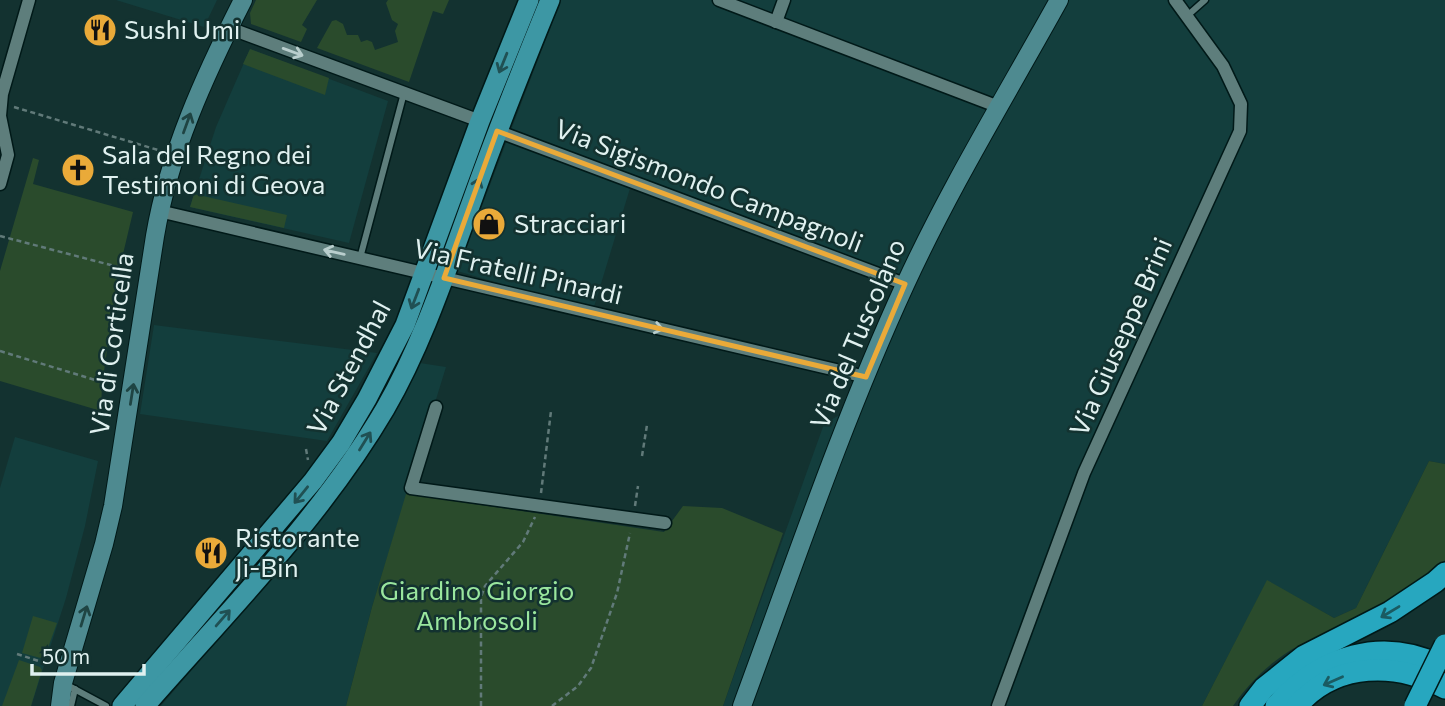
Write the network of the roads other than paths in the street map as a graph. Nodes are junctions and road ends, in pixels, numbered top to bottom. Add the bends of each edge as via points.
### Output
1 (29, 0) edge
2 (243, 0) edge
3 (529, 0) edge
4 (550, 0) edge
5 (719, 0) edge
6 (784, 0) edge
7 (1059, 0) edge
8 (1175, 0) edge
9 (1205, 0) edge
10 (1187, 16) junction
11 (776, 22) junction
12 (229, 28) junction
13 (404, 93) junction
14 (999, 107) junction
15 (3, 109) edge
16 (480, 121) junction
17 (497, 131) junction
18 (0, 184) edge
19 (159, 211) junction
20 (359, 258) junction
21 (434, 276) junction
22 (905, 284) junction
23 (866, 377) junction
24 (436, 407) dead end
25 (665, 523) dead end
26 (1445, 572) edge
27 (1445, 645) edge
28 (1445, 668) edge
29 (69, 686) junction
30 (1445, 688) edge
31 (1445, 694) edge
32 (60, 706) edge
33 (71, 706) edge
34 (106, 706) edge
35 (122, 706) edge
36 (145, 706) edge
37 (742, 706) edge
38 (998, 706) edge
39 (1250, 706) edge
40 (1276, 706) edge
41 (1297, 706) edge
42 (1415, 706) edge
43 (1439, 706) edge

1 - 15 street via 5,82
2 - 12 street, Via di Corticella
3 -> 16 main road, Via Stendhal
4 - 17 main road, Via Stendhal
5 - 11 street
6 - 11 street
7 - 14 street, Via del Tuscolano
8 - 10 street, Via Giuseppe Brini
9 - 10 lane
10 - 38 street, Via Giuseppe Brini via 1223,65 1241,104 1240,131 1084,473
11 - 14 street
12 -> 13 street
19 -> 12 street, Via di Corticella via 191,111
13 - 16 street
13 - 20 lane
14 - 22 street, Via del Tuscolano
15 - 18 street via 8,155
16 - 21 main road, Via Stendhal
21 -> 17 main road, Via Stendhal
17 - 22 street, Via Sigismondo Campagnoli
20 -> 19 street, Via Fratelli Pinardi
29 -> 19 street, Via di Corticella via 113,506
20 - 21 street, Via Fratelli Pinardi
21 -> 23 street, Via Fratelli Pinardi
21 -> 35 main road, Via Stendhal via 341,443
36 -> 21 main road, Via Stendhal via 352,462 408,363
22 - 23 street, Via del Tuscolano
23 - 37 street, Via del Tuscolano
24 - 25 street via 411,488
26 -> 39 highway via 1390,612 1304,656 1264,688
27 - 42 highway, bridge
28 - 40 highway via 1402,653 1345,657 1312,673
29 - 32 street, Via di Corticella
29 - 33 lane
29 - 34 lane
30 -> 41 highway via 1397,670 1363,671 1330,681
31 - 43 highway

